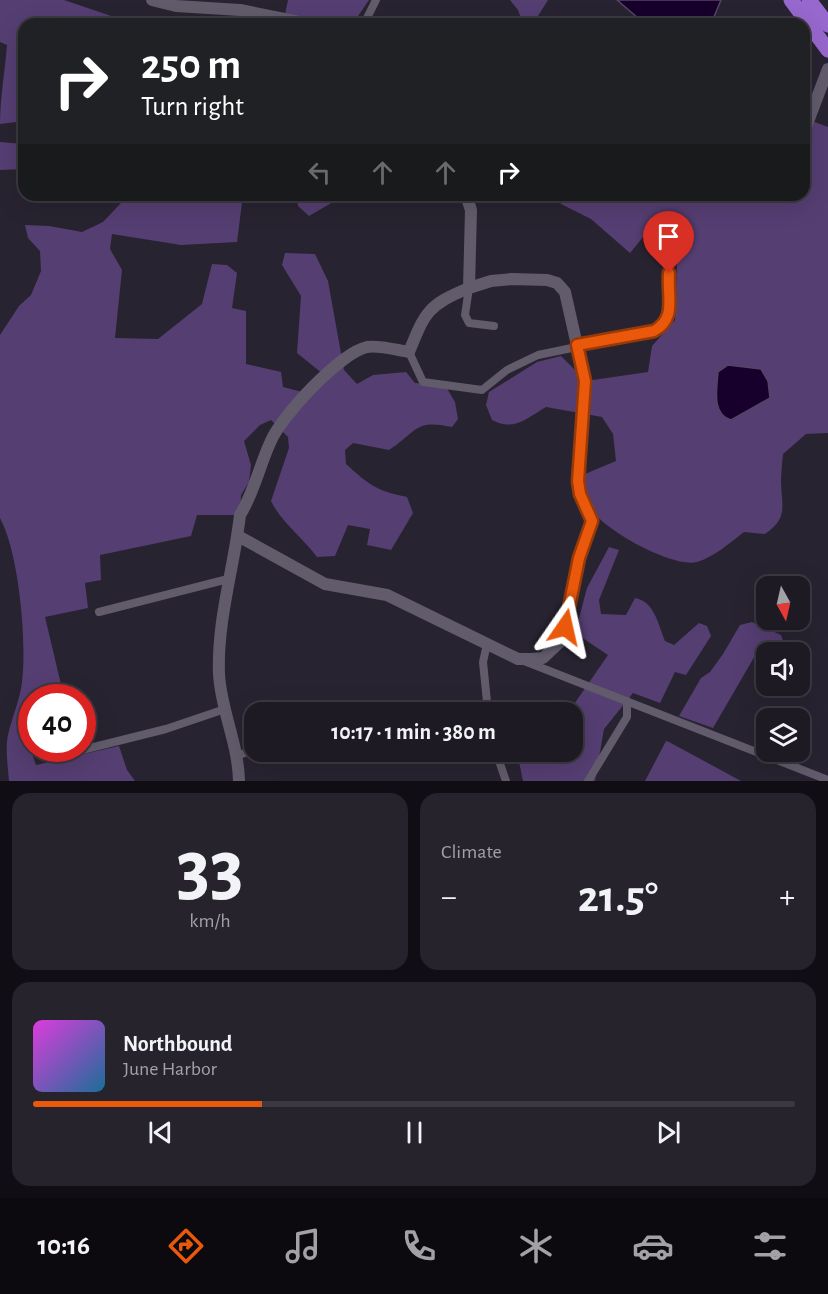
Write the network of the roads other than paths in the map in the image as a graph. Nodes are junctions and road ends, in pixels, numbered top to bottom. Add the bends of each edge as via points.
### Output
1 (152, 0) edge
2 (376, 0) edge
3 (791, 0) edge
4 (810, 0) edge
5 (279, 18) edge
6 (367, 18) edge
7 (804, 18) edge
8 (828, 25) edge
9 (810, 26) edge
10 (824, 45) edge
11 (828, 69) edge
12 (810, 116) edge
13 (468, 201) edge
14 (669, 273) dead end
15 (469, 288) junction
16 (494, 326) dead end
17 (577, 345) junction
18 (409, 351) junction
19 (238, 536) junction
20 (228, 579) junction
21 (99, 612) dead end
22 (487, 644) junction
23 (518, 659) junction
24 (627, 701) junction
25 (488, 702) edge
26 (225, 710) junction
27 (96, 746) edge
28 (244, 753) edge
29 (238, 755) junction
30 (499, 762) edge
31 (828, 780) edge
32 (239, 781) edge
33 (506, 781) edge
34 (588, 781) edge

1 - 5 street
2 - 6 street
3 - 7 highway
4 - 8 highway
9 - 10 highway
11 - 12 street
13 - 15 street
14 - 17 street via 670,315 665,325 654,331
15 - 16 street via 465,315 469,323
15 - 17 street via 512,279 557,283 566,292
15 - 18 street via 433,306 422,320
17 - 18 street via 538,355 507,370 482,390 423,382
17 - 23 street via 585,381 578,481 592,521 579,558 560,642 543,658
18 - 19 street via 368,347 346,357 312,386 271,440 240,515
19 - 20 street
19 - 22 street via 325,584 387,595
20 - 21 street
20 - 26 street via 218,650
22 - 23 street
22 - 25 street via 483,662
23 - 24 street
24 - 31 street
24 - 34 street via 627,717
26 - 27 street
26 - 29 street
28 - 29 street
29 - 32 street
30 - 33 street

